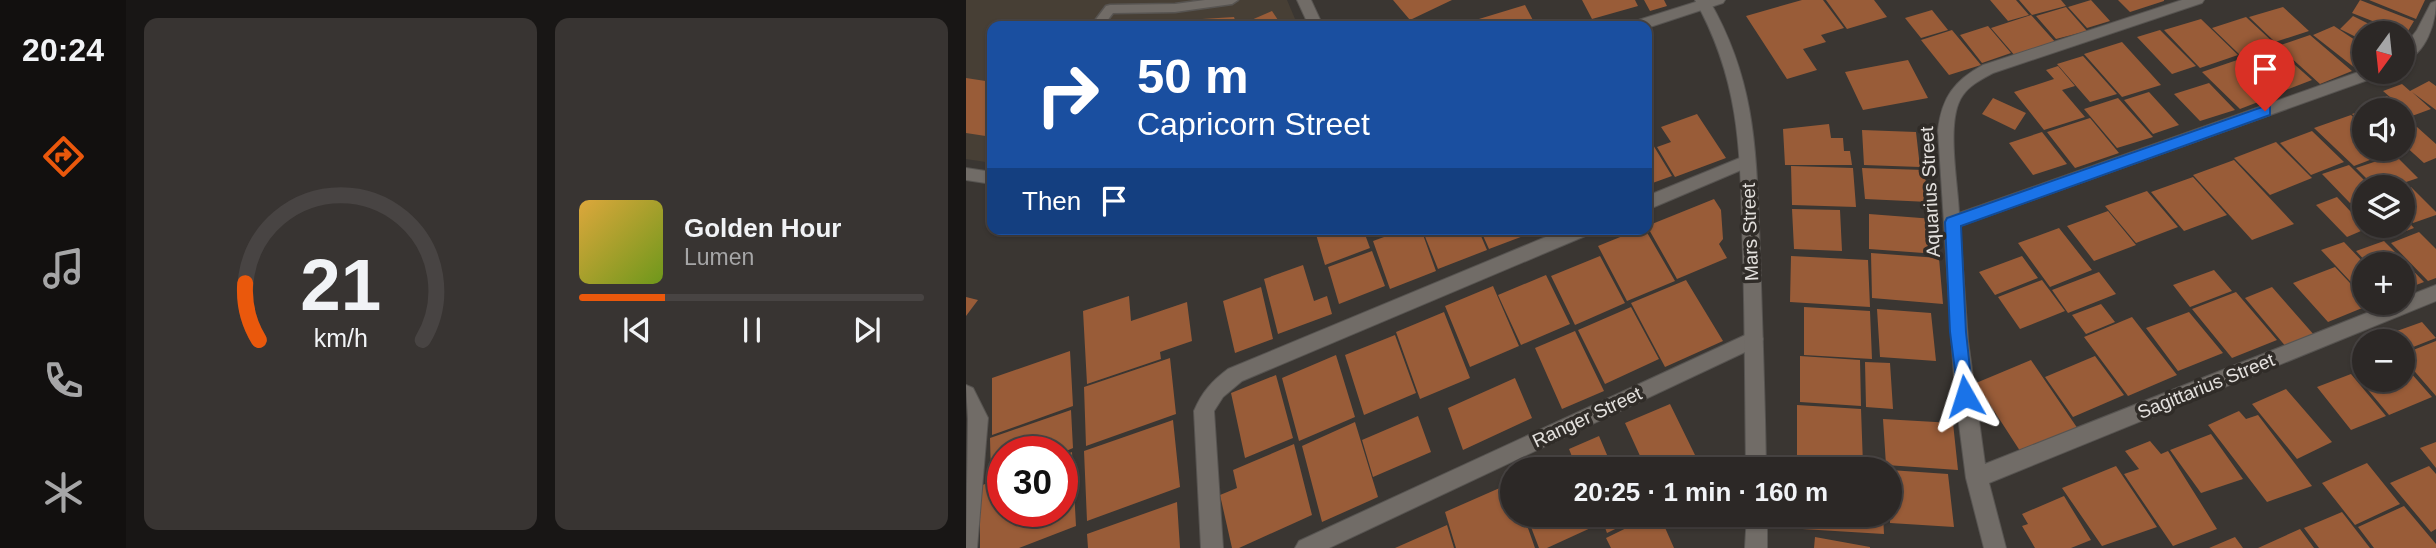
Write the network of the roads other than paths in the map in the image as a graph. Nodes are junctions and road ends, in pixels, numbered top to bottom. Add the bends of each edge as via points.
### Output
1 (1232, 0) edge
2 (1304, 0) edge
3 (2197, 0) edge
4 (1708, 1) edge
5 (2436, 6) edge
6 (1101, 21) edge
7 (1314, 21) edge
8 (1651, 21) edge
9 (2415, 45) edge
10 (2352, 80) edge
11 (1748, 161) junction
12 (966, 174) edge
13 (987, 175) edge
14 (1652, 201) edge
15 (1953, 222) junction
16 (1570, 235) edge
17 (2436, 293) edge
18 (1754, 339) junction
19 (966, 394) edge
20 (1756, 457) edge
21 (1976, 478) junction
22 (1757, 527) edge
23 (966, 548) edge
24 (1212, 548) edge
25 (1306, 548) edge
26 (1756, 548) edge
27 (1995, 548) edge

1 - 6 lane via 1175,8 1110,9
2 - 7 street
3 - 15 street, Aquarius Street via 1968,79 1955,91 1948,108
4 - 8 street
4 - 11 street, Mars Street via 1739,81
5 - 9 street
10 - 15 street
11 - 14 street
11 - 18 street, Mars Street
12 - 13 street
15 - 21 street, Aquarius Street via 1958,332
16 - 24 street via 1235,375 1219,386 1204,411
17 - 21 street, Sagittarius Street
18 - 20 street, Mars Street
18 - 25 street, Ranger Street
19 - 23 street via 978,418
21 - 27 street, Aquarius Street
22 - 26 street

